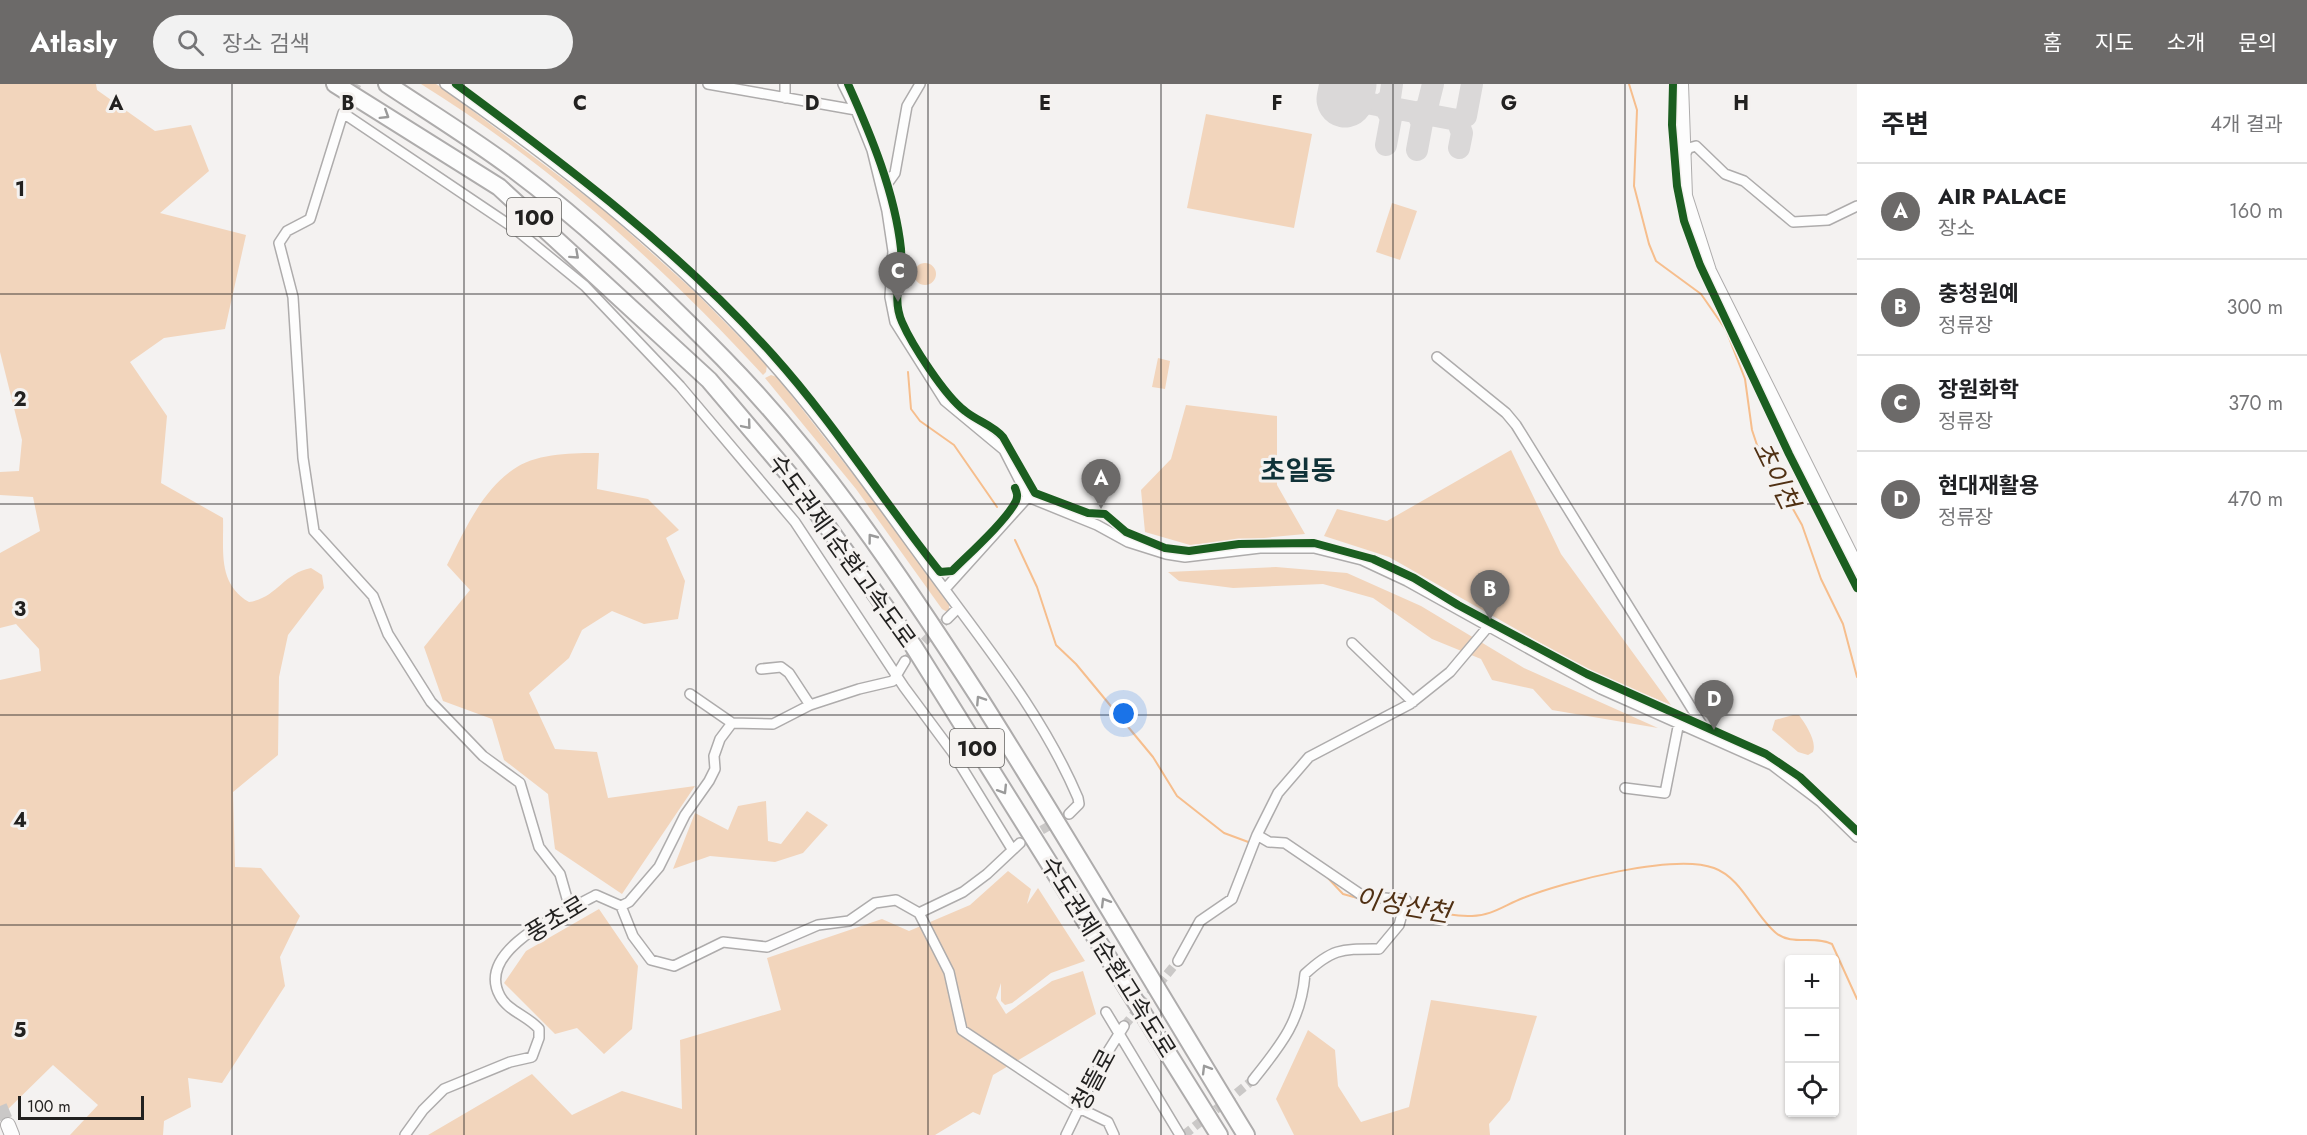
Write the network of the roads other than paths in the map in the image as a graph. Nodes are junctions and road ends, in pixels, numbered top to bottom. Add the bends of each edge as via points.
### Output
1 (335, 84) edge
2 (387, 84) edge
3 (445, 84) edge
4 (708, 84) edge
5 (785, 84) edge
6 (843, 84) edge
7 (920, 84) edge
8 (1681, 84) edge
9 (785, 98) junction
10 (856, 110) junction
11 (1683, 157) junction
12 (882, 191) junction
13 (1857, 206) edge
14 (1437, 357) dead end
15 (1028, 497) junction
16 (1857, 568) edge
17 (945, 589) junction
18 (958, 608) junction
19 (947, 619) tunnel mouth
20 (1487, 628) junction
21 (1352, 643) dead end
22 (906, 661) tunnel mouth
23 (761, 669) dead end
24 (897, 675) junction
25 (690, 694) dead end
26 (1413, 702) junction
27 (810, 705) junction
28 (1679, 722) junction
29 (732, 723) junction
30 (1707, 733) junction
31 (1625, 788) dead end
32 (1069, 814) dead end
33 (1257, 834) junction
34 (1857, 837) edge
35 (621, 906) junction
36 (570, 909) junction
37 (919, 913) junction
38 (1178, 961) tunnel mouth
39 (1106, 1012) dead end
40 (1124, 1026) tunnel mouth
41 (1118, 1036) junction
42 (1253, 1080) tunnel mouth
43 (1079, 1108) junction
44 (405, 1135) edge
45 (1066, 1135) edge
46 (1114, 1135) edge
47 (1180, 1135) edge
48 (1219, 1135) edge
49 (1248, 1135) edge

1 -> 48 highway, 수도권제1순환고속도로 / 100 via 499,186 709,380 793,479 914,647
49 -> 2 highway, 수도권제1순환고속도로 / 100 via 934,628 816,464 725,360 614,253 513,169
3 - 17 street via 578,182 740,328 794,389
4 - 9 street
5 - 9 street
6 - 10 street
7 - 12 street via 907,106 895,173
8 - 11 street
9 - 10 street
10 - 12 street via 872,150
11 - 13 street via 1696,146 1725,174 1744,181 1793,222 1828,220
11 - 16 street via 1685,196 1709,271
12 - 15 street via 893,251 890,297 895,322 945,401 1004,450
14 - 30 street via 1516,425
15 - 17 street
15 - 20 street via 1128,542 1166,554 1185,557 1242,549 1314,548 1362,560 1407,581
17 - 18 street
18 - 19 street
18 - 32 street via 1003,665 1056,749 1078,798 1079,804
20 - 26 street via 1450,672
20 - 28 street via 1601,688
21 - 26 street
22 - 24 street
23 - 27 street via 781,667
24 - 27 street via 893,681
24 - 36 street via 795,522 680,386 585,286 469,195 343,112 310,219 287,231 279,243 293,297 303,458 314,531 373,596 388,634 431,702 483,756 520,783 539,847 560,874
24 - 37 street via 1016,846 963,892
25 - 29 street
26 - 33 street via 1309,757 1278,793
27 - 29 street via 773,724
28 - 30 street
28 - 31 street via 1665,793
29 - 35 street, 풍초로 via 720,739 709,781 659,867
30 - 34 street via 1772,765 1821,802
33 - 38 street via 1232,899 1200,921
33 - 42 street via 1269,842 1285,843 1363,896 1406,900 1399,925 1379,949 1349,949 1325,955 1305,974 1295,1023
35 - 36 street, 풍초로 via 596,895
35 - 37 street via 633,936 651,960 674,966 723,942 767,947 818,924 849,921 875,903 896,900
36 - 44 street, 풍초로 via 511,945 496,977 506,1003 538,1029 532,1057 444,1089
37 - 43 street via 949,972 962,1030
39 - 41 street
40 - 41 street, 청뜰로
41 - 43 street, 청뜰로
41 - 47 street
43 - 45 street, 청뜰로
43 - 46 street via 1108,1122

